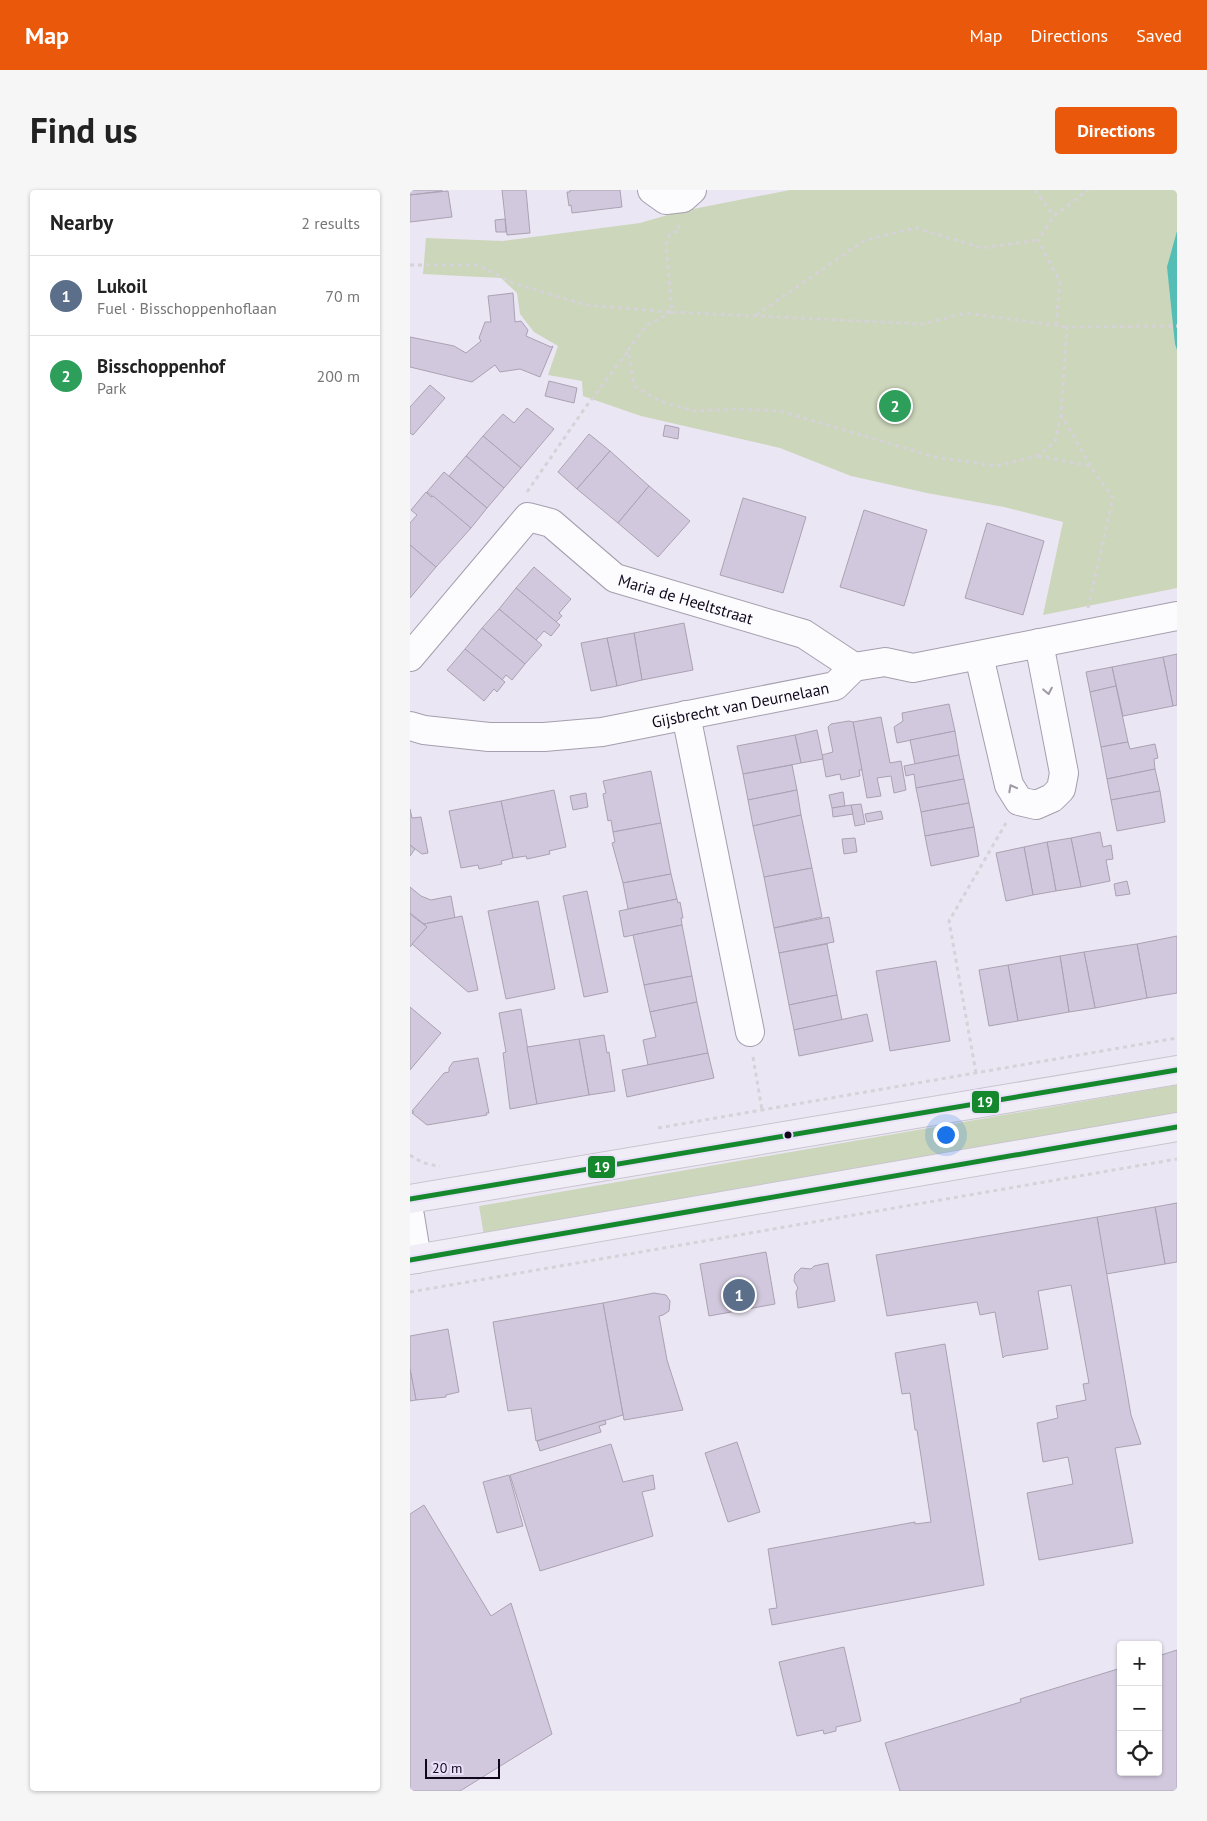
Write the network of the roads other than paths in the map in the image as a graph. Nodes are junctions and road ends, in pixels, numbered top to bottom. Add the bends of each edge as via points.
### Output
1 (652, 190) edge
2 (692, 190) edge
3 (1177, 616) edge
4 (1039, 643) junction
5 (979, 656) junction
6 (410, 657) edge
7 (854, 667) junction
8 (686, 715) junction
9 (410, 726) edge
10 (750, 1032) road end
11 (1177, 1070) edge
12 (1177, 1127) edge
13 (410, 1199) edge
14 (410, 1216) edge
15 (414, 1260) edge

1 - 2 street via 666,200 684,198
3 - 4 street
4 - 5 street
4 -> 5 street via 1064,773 1061,789 1052,798 1036,805 1019,801 1009,785
5 - 7 street via 913,668 885,662
6 - 7 street, Maria de Heeltstraat via 528,517 551,523 615,578 804,634
7 - 8 street, Gijsbrecht van Deurnelaan via 835,686
8 - 9 street, Gijsbrecht van Deurnelaan via 602,732 544,737 489,737
8 - 10 street
11 - 13 main road
12 - 15 main road
14 - 15 street

